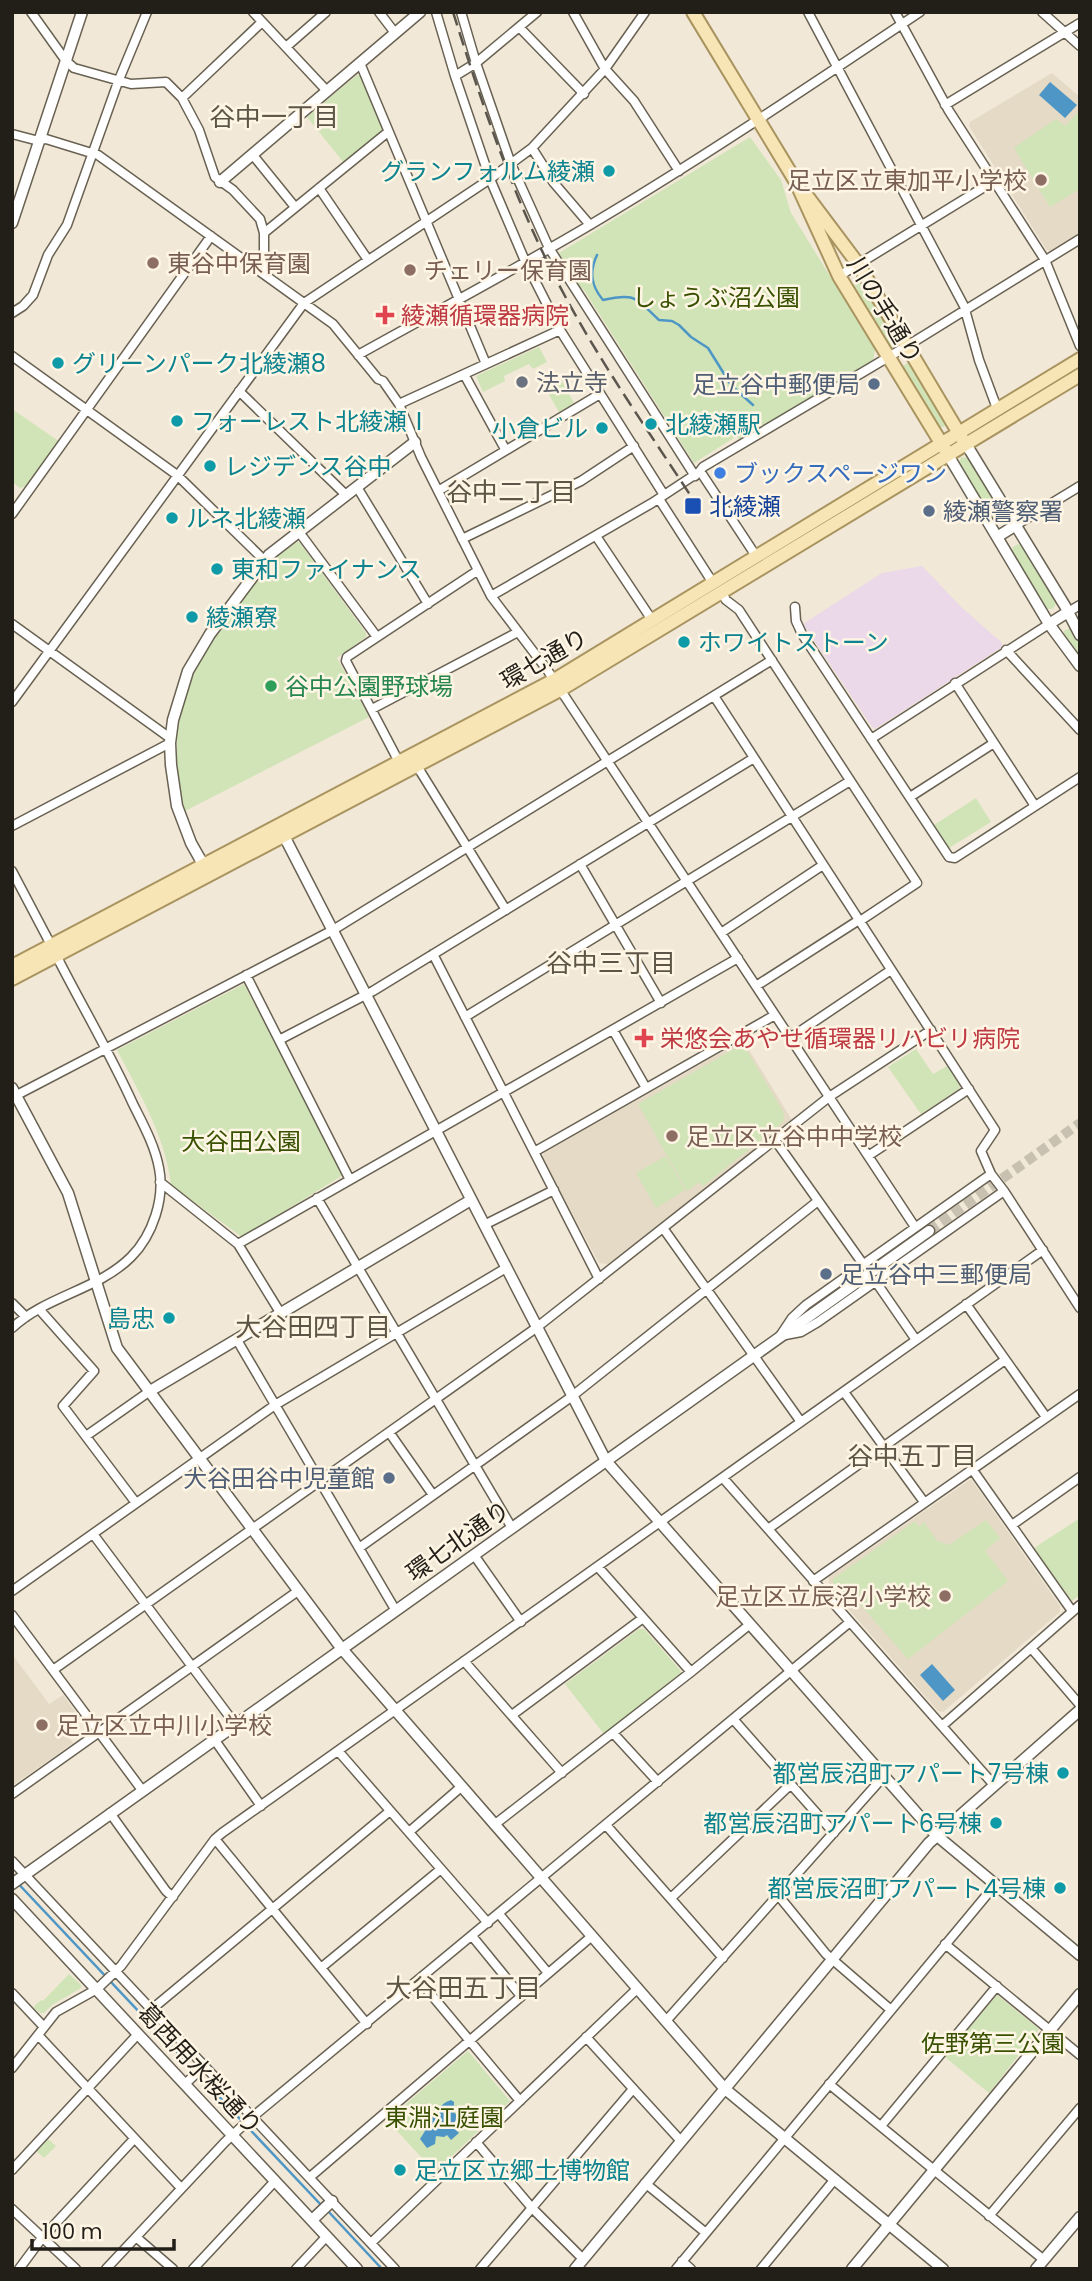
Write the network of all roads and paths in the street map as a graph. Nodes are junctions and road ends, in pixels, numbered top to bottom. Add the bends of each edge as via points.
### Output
1 (31, 12) edge
2 (82, 12) edge
3 (147, 12) edge
4 (253, 12) edge
5 (327, 12) edge
6 (379, 12) edge
7 (420, 12) edge
8 (436, 12) edge
9 (461, 12) edge
10 (537, 12) edge
11 (573, 12) edge
12 (645, 12) edge
13 (693, 12) edge
14 (808, 12) edge
15 (895, 12) edge
16 (920, 12) edge
17 (1042, 12) edge
18 (262, 22) junction
19 (1080, 23) edge
20 (902, 24) junction
21 (519, 27) junction
22 (1064, 32) junction
23 (395, 33) junction
24 (1080, 46) edge
25 (286, 47) junction
26 (66, 61) junction
27 (360, 63) junction
28 (476, 63) junction
29 (837, 68) junction
30 (605, 69) junction
31 (455, 76) junction
32 (118, 82) junction
33 (327, 92) junction
34 (583, 94) junction
35 (182, 97) junction
36 (945, 105) junction
37 (759, 121) junction
38 (388, 132) junction
39 (12, 134) edge
40 (41, 139) junction
41 (532, 148) junction
42 (93, 153) junction
43 (252, 154) junction
44 (512, 164) junction
45 (679, 171) junction
46 (490, 179) junction
47 (994, 181) junction
48 (220, 182) junction
49 (796, 182) junction
50 (319, 188) junction
51 (295, 207) junction
52 (427, 220) junction
53 (12, 223) edge
54 (590, 225) junction
55 (921, 226) junction
56 (264, 233) junction
57 (211, 236) junction
58 (1080, 239) edge
59 (549, 248) junction
60 (368, 260) junction
61 (1045, 260) junction
62 (525, 261) junction
63 (858, 264) junction
64 (264, 272) junction
65 (839, 276) junction
66 (458, 298) junction
67 (304, 303) junction
68 (965, 309) junction
69 (12, 313) edge
70 (560, 330) junction
71 (907, 346) junction
72 (1080, 346) edge
73 (358, 355) junction
74 (12, 356) edge
75 (888, 357) junction
76 (1080, 359) edge
77 (486, 364) junction
78 (464, 374) junction
79 (1080, 375) edge
80 (239, 391) junction
81 (600, 394) junction
82 (399, 404) junction
83 (88, 411) junction
84 (998, 411) junction
85 (963, 439) junction
86 (415, 442) junction
87 (634, 446) junction
88 (505, 449) junction
89 (945, 450) junction
90 (697, 474) junction
91 (177, 475) junction
92 (1080, 486) edge
93 (358, 487) junction
94 (438, 491) junction
95 (346, 495) junction
96 (662, 497) junction
97 (12, 514) edge
98 (1016, 525) junction
99 (299, 532) junction
100 (596, 536) junction
101 (997, 537) junction
102 (463, 539) junction
103 (756, 556) junction
104 (264, 560) junction
105 (477, 571) junction
106 (717, 588) junction
107 (491, 596) junction
108 (428, 604) junction
109 (1080, 605) edge
110 (795, 607) dead end
111 (1068, 612) junction
112 (652, 620) junction
113 (12, 624) edge
114 (1049, 624) junction
115 (518, 632) junction
116 (1080, 635) edge
117 (377, 637) junction
118 (1006, 650) junction
119 (49, 651) junction
120 (772, 660) junction
121 (1080, 666) edge
122 (955, 684) junction
123 (557, 685) junction
124 (714, 696) junction
125 (12, 702) edge
126 (372, 709) junction
127 (1080, 730) edge
128 (871, 739) junction
129 (170, 741) junction
130 (993, 743) junction
131 (754, 758) junction
132 (607, 761) junction
133 (399, 762) junction
134 (417, 766) junction
135 (1080, 777) edge
136 (850, 781) junction
137 (910, 797) junction
138 (1035, 806) junction
139 (793, 816) junction
140 (648, 822) junction
141 (12, 826) edge
142 (282, 831) junction
143 (467, 848) junction
144 (580, 864) junction
145 (823, 864) junction
146 (204, 866) junction
147 (12, 871) edge
148 (687, 881) junction
149 (506, 910) junction
150 (859, 920) junction
151 (616, 925) junction
152 (333, 930) junction
153 (721, 933) junction
154 (54, 951) junction
155 (433, 954) junction
156 (737, 958) junction
157 (12, 966) edge
158 (891, 970) junction
159 (246, 975) junction
160 (12, 979) edge
161 (756, 986) junction
162 (366, 995) junction
163 (661, 1003) junction
164 (775, 1015) junction
165 (465, 1017) junction
166 (613, 1030) junction
167 (931, 1030) junction
168 (790, 1038) junction
169 (279, 1040) junction
170 (106, 1049) junction
171 (646, 1088) junction
172 (969, 1090) junction
173 (13, 1093) edge
174 (504, 1093) junction
175 (829, 1097) junction
176 (436, 1132) junction
177 (775, 1140) junction
178 (534, 1152) junction
179 (868, 1156) junction
180 (991, 1174) junction
181 (350, 1180) junction
182 (160, 1182) junction
183 (554, 1190) junction
184 (1004, 1191) junction
185 (317, 1198) junction
186 (471, 1200) junction
187 (818, 1201) junction
188 (484, 1225) junction
189 (915, 1227) junction
190 (663, 1228) junction
191 (929, 1231) tunnel mouth
192 (239, 1244) junction
193 (1042, 1250) junction
194 (863, 1264) junction
195 (358, 1268) junction
196 (506, 1268) junction
197 (600, 1279) junction
198 (96, 1281) junction
199 (876, 1282) junction
200 (708, 1290) junction
201 (12, 1303) edge
202 (966, 1304) junction
203 (1080, 1308) edge
204 (39, 1309) junction
205 (281, 1314) junction
206 (26, 1317) junction
207 (12, 1328) edge
208 (536, 1328) junction
209 (397, 1333) junction
210 (780, 1336) junction
211 (237, 1340) junction
212 (916, 1340) junction
213 (752, 1356) junction
214 (1005, 1360) junction
215 (150, 1391) junction
216 (844, 1392) junction
217 (1080, 1394) edge
218 (571, 1397) junction
219 (436, 1399) junction
220 (275, 1405) junction
221 (1046, 1418) junction
222 (801, 1422) junction
223 (389, 1432) junction
224 (86, 1436) junction
225 (884, 1446) junction
226 (199, 1458) junction
227 (606, 1461) junction
228 (475, 1466) junction
229 (972, 1469) junction
230 (1080, 1477) edge
231 (723, 1478) junction
232 (320, 1481) junction
233 (433, 1495) junction
234 (924, 1502) junction
235 (136, 1503) junction
236 (659, 1523) junction
237 (1012, 1525) junction
238 (512, 1528) junction
239 (252, 1529) junction
240 (768, 1529) junction
241 (93, 1534) junction
242 (359, 1548) junction
243 (474, 1555) junction
244 (598, 1567) junction
245 (813, 1581) junction
246 (12, 1591) edge
247 (298, 1591) junction
248 (146, 1605) junction
249 (1080, 1605) edge
250 (396, 1611) junction
251 (1072, 1611) junction
252 (12, 1615) edge
253 (643, 1618) junction
254 (521, 1622) junction
255 (850, 1622) junction
256 (748, 1625) junction
257 (1031, 1648) junction
258 (342, 1649) junction
259 (464, 1661) junction
260 (192, 1667) junction
261 (53, 1670) junction
262 (691, 1672) junction
263 (790, 1672) junction
264 (1080, 1708) edge
265 (396, 1711) junction
266 (512, 1715) junction
267 (733, 1719) junction
268 (235, 1724) junction
269 (942, 1726) junction
270 (99, 1733) junction
271 (613, 1733) junction
272 (214, 1739) junction
273 (339, 1752) junction
274 (562, 1773) junction
275 (884, 1776) junction
276 (658, 1782) junction
277 (791, 1784) junction
278 (994, 1785) junction
279 (461, 1787) junction
280 (142, 1790) junction
281 (12, 1794) edge
282 (261, 1806) junction
283 (390, 1811) junction
284 (110, 1813) junction
285 (494, 1825) junction
286 (606, 1825) junction
287 (409, 1832) junction
288 (834, 1833) junction
289 (936, 1835) junction
290 (215, 1839) junction
291 (12, 1861) edge
292 (441, 1869) junction
293 (23, 1876) junction
294 (541, 1878) junction
295 (12, 1884) edge
296 (995, 1885) junction
297 (778, 1895) junction
298 (173, 1897) junction
299 (671, 1898) junction
300 (12, 1899) edge
301 (273, 1908) junction
302 (499, 1914) junction
303 (488, 1923) junction
304 (472, 1936) junction
305 (592, 1936) junction
306 (946, 1944) junction
307 (1080, 1955) edge
308 (723, 1958) junction
309 (832, 1961) junction
310 (322, 1967) junction
311 (548, 1973) junction
312 (107, 1980) junction
313 (419, 1980) junction
314 (997, 1986) junction
315 (638, 1988) junction
316 (12, 1993) edge
317 (1080, 1994) edge
318 (521, 1996) junction
319 (152, 2008) junction
320 (891, 2010) junction
321 (666, 2021) junction
322 (367, 2024) junction
323 (1050, 2030) junction
324 (41, 2031) junction
325 (138, 2034) junction
326 (586, 2037) junction
327 (469, 2041) junction
328 (1080, 2055) edge
329 (203, 2067) junction
330 (12, 2068) edge
331 (188, 2082) junction
332 (829, 2084) junction
333 (87, 2088) junction
334 (633, 2089) junction
335 (725, 2089) junction
336 (520, 2101) junction
337 (1080, 2108) edge
338 (252, 2118) junction
339 (881, 2126) junction
340 (235, 2132) junction
341 (134, 2138) junction
342 (784, 2138) junction
343 (680, 2140) junction
344 (476, 2143) junction
345 (933, 2169) junction
346 (12, 2170) edge
347 (310, 2177) junction
348 (835, 2179) junction
349 (275, 2181) junction
350 (646, 2183) junction
351 (181, 2188) junction
352 (332, 2201) junction
353 (531, 2208) junction
354 (12, 2209) edge
355 (989, 2216) junction
356 (316, 2217) junction
357 (1080, 2217) edge
358 (889, 2224) junction
359 (706, 2232) junction
360 (136, 2236) junction
361 (327, 2236) junction
362 (42, 2238) junction
363 (370, 2243) junction
364 (583, 2259) junction
365 (1044, 2260) junction
366 (682, 2261) junction
367 (19, 2269) edge
368 (76, 2269) edge
369 (106, 2269) edge
370 (173, 2269) edge
371 (193, 2269) edge
372 (296, 2269) edge
373 (357, 2269) edge
374 (395, 2269) edge
375 (480, 2269) edge
376 (575, 2269) edge
377 (676, 2269) edge
378 (691, 2269) edge
379 (761, 2269) edge
380 (852, 2269) edge
381 (943, 2269) edge
382 (1036, 2269) edge

1 - 26 street
2 - 26 street
3 - 32 street
4 - 18 street
5 - 25 street
6 - 23 street
7 - 23 street
8 - 31 street
9 - 28 street
10 - 21 street
11 - 30 street
12 - 30 street
13 - 37 main road, 川の手通り
14 - 29 street
15 - 20 street
16 - 20 street
17 - 22 street
18 - 25 street
18 - 35 street
19 - 22 street
20 - 29 street
20 - 36 street
21 - 28 street
21 - 34 street
22 - 24 street
22 - 36 street
23 - 27 street
25 - 33 street
26 - 32 street via 81,71
26 - 40 street
27 - 33 street
27 - 38 street
28 - 31 street
28 - 44 street
29 - 37 street
29 - 55 street
30 - 34 street
30 - 45 street via 634,102
31 - 46 street
32 - 35 street via 166,82
32 - 42 street
33 - 43 street
34 - 41 street
35 - 48 street
36 - 47 street
37 - 45 street
37 - 49 main road, 川の手通り
38 - 50 street
38 - 52 street
39 - 40 street
40 - 42 street
40 - 53 street
41 - 44 street
41 - 54 street
42 - 57 street
42 - 69 street via 33,295
43 - 48 street
43 - 51 street
44 - 46 street
44 - 59 street
45 - 54 street
46 - 52 street
46 - 62 street
47 - 55 street
47 - 61 street
48 - 56 street via 260,219
49 - 63 main road, 川の手通り
49 - 65 main road, 川の手通り
50 - 51 street
50 - 60 street
51 - 56 street
52 - 60 street
52 - 66 street
54 - 59 street
55 - 63 street
55 - 68 street
56 - 64 street
57 - 64 street
57 - 83 street
58 - 61 street
59 - 62 street
59 - 90 street
60 - 67 street
61 - 68 street
61 - 72 street
62 - 66 street
62 - 70 street
63 - 65 street
63 - 71 main road, 川の手通り
64 - 67 street
65 - 75 main road, 川の手通り
66 - 73 street
66 - 77 street
67 - 73 street via 332,324
67 - 80 street
68 - 71 street
68 - 84 street
70 - 77 street
70 - 81 street
71 - 75 street
71 - 85 main road, 川の手通り
73 - 82 street
74 - 83 street
75 - 89 main road, 川の手通り
75 - 90 street via 770,425
76 - 84 main road, 環七通り
77 - 78 street
78 - 82 street
78 - 88 street
79 - 85 main road, 環七通り
80 - 91 street
80 - 95 street
81 - 87 street
81 - 88 street
82 - 86 street
83 - 91 street
83 - 97 street
84 - 85 main road, 環七通り
85 - 89 main road, 環七通り
85 - 98 street
86 - 93 street
86 - 94 street
87 - 96 street
87 - 102 street via 581,481
88 - 94 street
89 - 101 street
89 - 103 main road, 環七通り
89 - 106 main road, 環七通り
90 - 96 street
90 - 103 street
91 - 104 street
91 - 119 street
92 - 98 street
93 - 95 street
93 - 108 street
94 - 102 street
95 - 99 street
96 - 100 street
96 - 106 street
98 - 101 street
98 - 111 street
99 - 104 street
99 - 117 street
100 - 107 street
100 - 112 street
101 - 114 street
102 - 105 street
103 - 106 main road, 環七通り
104 - 129 street via 188,671
105 - 107 street
105 - 108 street
106 - 112 main road, 環七通り
106 - 120 street via 739,611
106 - 123 main road, 環七通り
107 - 115 street
108 - 117 street
109 - 111 street
110 - 128 street via 802,634
111 - 114 street
111 - 116 street
112 - 123 main road, 環七通り
113 - 119 street
114 - 118 street
114 - 121 street
115 - 123 street
115 - 126 street
117 - 126 street via 346,661
118 - 122 street
118 - 127 street
119 - 125 street
119 - 129 street
120 - 124 street
120 - 136 street
122 - 128 street
122 - 130 street
123 - 132 street
123 - 133 main road, 環七通り
123 - 134 main road, 環七通り
124 - 131 street
124 - 132 street
126 - 133 street
128 - 137 street
129 - 141 street
129 - 146 street via 177,806
130 - 137 street
130 - 138 street
131 - 139 street
131 - 140 street
132 - 140 street
132 - 143 street
133 - 142 main road, 環七通り
134 - 142 main road, 環七通り
134 - 143 street
135 - 138 street
136 - 139 street
136 - 150 street via 917,883
137 - 138 street via 949,857 955,858
139 - 145 street
139 - 148 street
140 - 144 street
140 - 148 street
142 - 146 main road, 環七通り
142 - 152 street
142 - 154 main road, 環七通り
143 - 149 street
143 - 152 street
144 - 149 street
144 - 151 street
145 - 150 street
145 - 153 street
146 - 154 main road, 環七通り
147 - 154 street
148 - 151 street
148 - 153 street
149 - 155 street
150 - 158 street
150 - 161 street
151 - 163 street
151 - 165 street
152 - 159 street
152 - 162 street
153 - 156 street
154 - 157 main road, 環七通り
154 - 160 main road, 環七通り
154 - 170 street
155 - 162 street
155 - 165 street
156 - 161 street
156 - 163 street
158 - 167 street
158 - 168 street
159 - 169 street
159 - 170 street
161 - 164 street
162 - 169 street
162 - 176 street
163 - 166 street
164 - 168 street
164 - 171 street
165 - 174 street
166 - 171 street
166 - 174 street
167 - 172 street
167 - 175 street
168 - 175 street
169 - 181 street
170 - 173 street
170 - 182 street via 153,1148
171 - 178 street
172 - 179 street
172 - 180 street via 995,1130 981,1151
173 - 198 street via 68,1193
174 - 176 street
174 - 178 street
175 - 177 street
175 - 179 street
176 - 181 street
176 - 186 street
177 - 187 street
177 - 190 street
178 - 183 street
179 - 189 street
180 - 184 street
180 - 189 street
181 - 185 street
182 - 192 street
182 - 198 street via 157,1209 144,1240 116,1270
183 - 188 street
183 - 197 street
184 - 193 street
184 - 199 street
185 - 192 street
185 - 195 street
186 - 188 street
186 - 195 street
187 - 194 street
187 - 200 street
188 - 196 street
189 - 194 street
190 - 197 street
190 - 200 street
191 - 210 street, 環七北通り
192 - 205 street
193 - 202 street
193 - 203 street
194 - 210 street via 806,1305
195 - 205 street
195 - 209 street
196 - 208 street
196 - 209 street
197 - 208 street
198 - 204 street
198 - 215 street via 117,1348
199 - 210 street via 801,1332
199 - 212 street
200 - 213 street
200 - 218 street
201 - 206 street
202 - 212 street
202 - 214 street
204 - 206 street
204 - 224 street via 94,1371 63,1406
205 - 211 street
206 - 207 street
208 - 218 street
208 - 219 street
209 - 219 street
209 - 220 street
210 - 213 street, 環七北通り
211 - 215 street
211 - 220 street
212 - 216 street
213 - 222 street
213 - 227 street, 環七北通り
214 - 221 street
214 - 225 street
215 - 224 street
215 - 226 street
216 - 222 street
216 - 225 street
217 - 221 street
218 - 227 street
218 - 228 street
219 - 223 street
219 - 228 street
220 - 226 street
220 - 232 street
221 - 229 street
222 - 231 street
223 - 232 street
223 - 233 street
224 - 235 street
225 - 234 street
225 - 240 street
226 - 235 street
226 - 239 street
227 - 236 street
227 - 238 street, 環七北通り
228 - 233 street
228 - 238 street
229 - 234 street
229 - 237 street
230 - 237 street
231 - 236 street
231 - 240 street
232 - 239 street
232 - 242 street
233 - 242 street
234 - 245 street
235 - 241 street
236 - 244 street
236 - 256 street
237 - 251 street
238 - 243 street, 環七北通り
239 - 247 street
239 - 248 street
240 - 245 street
241 - 246 street
241 - 248 street
242 - 250 street
243 - 250 street, 環七北通り
243 - 254 street
244 - 253 street
244 - 254 street
245 - 255 street
247 - 258 street
247 - 260 street
248 - 260 street
248 - 261 street
249 - 251 street
250 - 258 street, 環七北通り
251 - 257 street
252 - 261 street
253 - 262 street
253 - 266 street
254 - 259 street
255 - 263 street
255 - 269 street
256 - 262 street
256 - 263 street
257 - 264 street
257 - 269 street
258 - 265 street
258 - 268 street, 環七北通り
259 - 265 street
259 - 266 street
260 - 268 street
260 - 270 street
261 - 270 street
262 - 271 street
263 - 267 street
263 - 275 street
264 - 278 street
265 - 273 street
265 - 279 street
266 - 274 street
267 - 276 street
267 - 277 street
268 - 272 street, 環七北通り
269 - 278 street
270 - 280 street
270 - 281 street
271 - 274 street
271 - 276 street
272 - 280 street, 環七北通り
272 - 282 street
273 - 282 street
273 - 283 street
274 - 285 street
275 - 288 street
275 - 289 street
276 - 286 street
277 - 288 street
277 - 299 street
278 - 289 street
279 - 285 street
279 - 287 street
280 - 284 street, 環七北通り
282 - 290 street
283 - 287 street
283 - 301 street
284 - 293 street, 環七北通り
284 - 298 street
285 - 294 street
286 - 294 street
286 - 299 street
287 - 292 street
288 - 297 street
289 - 296 street
289 - 309 street
290 - 298 street
290 - 301 street
291 - 293 street
292 - 303 street
292 - 310 street
293 - 295 street, 環七北通り
293 - 312 street
294 - 302 street
294 - 305 street
296 - 306 street
296 - 307 street
297 - 308 street
297 - 309 street
298 - 312 street
299 - 308 street
300 - 312 street, 葛西用水桜通り
301 - 310 street
301 - 319 street
302 - 303 street
302 - 311 street
303 - 304 street
304 - 313 street
304 - 318 street
305 - 311 street
305 - 315 street
306 - 314 street
306 - 320 street
308 - 321 street
309 - 320 street
309 - 335 street
310 - 322 street
311 - 318 street
312 - 319 street
312 - 324 street via 56,2012
312 - 325 street, 葛西用水桜通り
313 - 322 street
313 - 327 street
314 - 323 street
314 - 339 street
315 - 321 street
315 - 326 street
316 - 324 street
317 - 323 street
318 - 327 street
319 - 329 street
320 - 332 street
321 - 335 street
322 - 338 street
323 - 328 street
323 - 345 street
324 - 330 street
324 - 333 street
325 - 331 street, 葛西用水桜通り
325 - 333 street
326 - 334 street
326 - 336 street
327 - 336 street
327 - 347 street
329 - 331 street
329 - 338 street
331 - 340 street, 葛西用水桜通り
332 - 339 street
332 - 342 street
333 - 341 street
333 - 346 street
334 - 343 street
334 - 353 street
335 - 342 street
335 - 343 street
336 - 344 street
337 - 355 street
338 - 340 street
338 - 347 street
339 - 345 street
340 - 349 street, 葛西用水桜通り
340 - 351 street
341 - 351 street
341 - 362 street
342 - 348 street
342 - 359 street
343 - 350 street
344 - 353 street
344 - 363 street
345 - 355 street
345 - 358 street
347 - 352 street
348 - 358 street
348 - 379 street
349 - 356 street, 葛西用水桜通り
349 - 371 street
350 - 359 street
350 - 364 street
351 - 360 street
352 - 356 street
352 - 363 street
353 - 364 street
353 - 375 street
354 - 362 street
355 - 365 street
356 - 361 street, 葛西用水桜通り
357 - 365 street
358 - 380 street
358 - 381 street
359 - 366 street
360 - 369 street
360 - 370 street
361 - 372 street
361 - 373 street, 葛西用水桜通り
362 - 367 street
362 - 368 street
363 - 374 street
364 - 376 street
365 - 382 street
366 - 377 street
366 - 378 street

